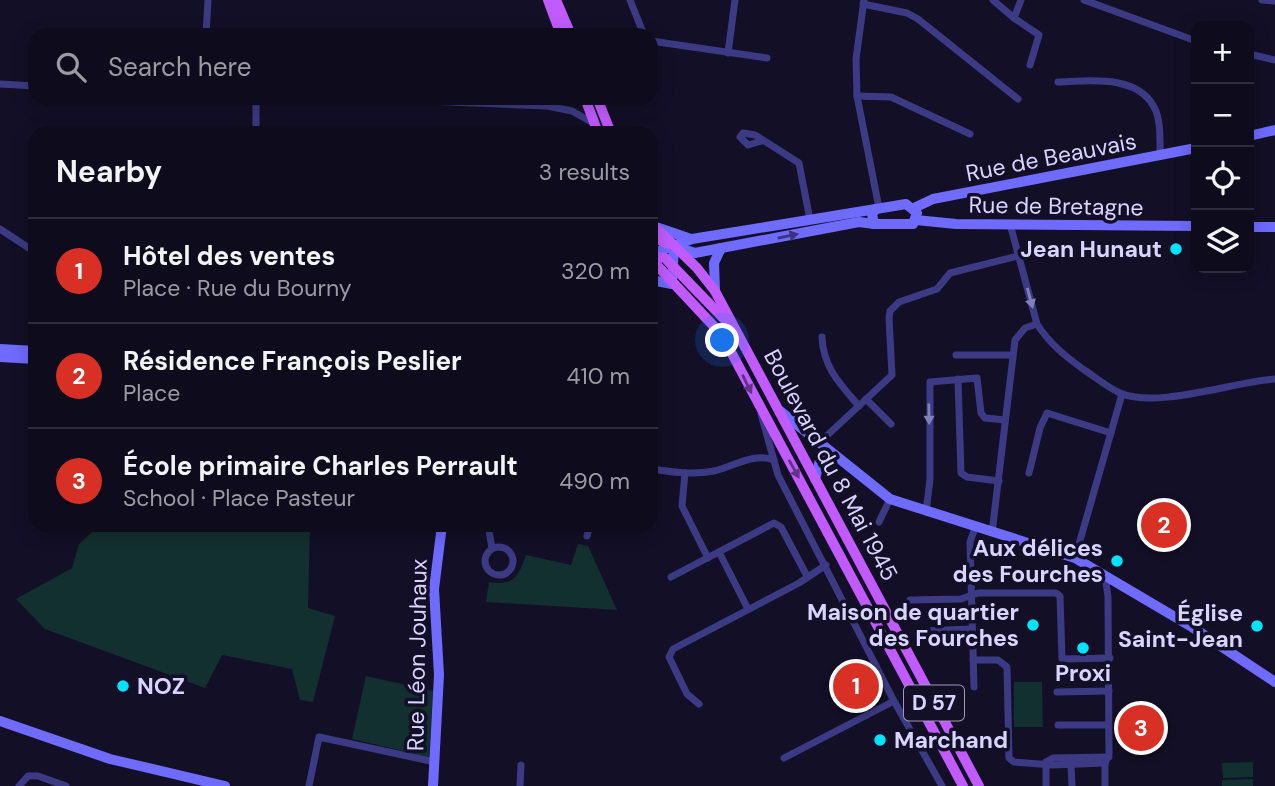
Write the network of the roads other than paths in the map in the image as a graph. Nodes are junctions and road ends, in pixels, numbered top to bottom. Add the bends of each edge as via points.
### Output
1 (208, 0) edge
2 (548, 0) edge
3 (556, 0) edge
4 (630, 0) edge
5 (735, 0) edge
6 (993, 0) edge
7 (1021, 0) edge
8 (1084, 0) edge
9 (1114, 0) edge
10 (1262, 0) edge
11 (1275, 1) edge
12 (864, 2) edge
13 (1111, 10) junction
14 (1014, 18) junction
15 (206, 28) edge
16 (558, 28) edge
17 (568, 28) edge
18 (641, 28) edge
19 (1191, 39) edge
20 (658, 42) edge
21 (729, 53) junction
22 (1254, 55) edge
23 (767, 58) dead end
24 (1275, 60) edge
25 (1030, 65) dead end
26 (1058, 82) dead end
27 (0, 84) edge
28 (28, 86) edge
29 (857, 96) junction
30 (1018, 99) dead end
31 (257, 105) edge
32 (523, 105) edge
33 (588, 105) edge
34 (600, 105) edge
35 (547, 106) joint
36 (256, 126) edge
37 (593, 126) edge
38 (596, 126) edge
39 (608, 126) edge
40 (1275, 130) edge
41 (970, 134) dead end
42 (1254, 135) edge
43 (762, 141) dead end
44 (1191, 149) edge
45 (1160, 156) junction
46 (877, 208) junction
47 (914, 208) junction
48 (810, 220) junction
49 (916, 220) junction
50 (874, 223) junction
51 (1010, 224) junction
52 (1191, 226) edge
53 (1254, 227) edge
54 (1275, 227) edge
55 (0, 229) edge
56 (658, 230) edge
57 (658, 233) edge
58 (692, 239) junction
59 (674, 246) junction
60 (28, 247) edge
61 (721, 248) junction
62 (658, 253) edge
63 (1018, 256) junction
64 (658, 257) edge
65 (658, 265) edge
66 (673, 265) junction
67 (658, 281) edge
68 (673, 284) junction
69 (715, 291) junction
70 (1037, 324) junction
71 (735, 330) junction
72 (822, 337) dead end
73 (0, 349) edge
74 (28, 351) edge
75 (956, 355) dead end
76 (1012, 355) junction
77 (0, 357) edge
78 (28, 359) edge
79 (958, 379) junction
80 (1275, 379) edge
81 (1122, 394) junction
82 (866, 399) junction
83 (859, 406) junction
84 (777, 408) junction
85 (760, 410) junction
86 (1005, 420) junction
87 (891, 425) dead end
88 (1111, 433) junction
89 (768, 441) junction
90 (819, 443) junction
91 (834, 456) junction
92 (751, 459) junction
93 (774, 460) junction
94 (658, 470) edge
95 (685, 473) junction
96 (1029, 473) dead end
97 (815, 480) junction
98 (999, 481) junction
99 (890, 499) junction
100 (926, 512) junction
101 (879, 522) dead end
102 (975, 528) junction
103 (442, 532) edge
104 (489, 532) edge
105 (588, 532) edge
106 (992, 533) junction
107 (587, 536) dead end
108 (492, 548) junction
109 (719, 552) junction
110 (708, 558) junction
111 (1074, 558) junction
112 (826, 565) junction
113 (1105, 575) junction
114 (807, 576) junction
115 (671, 577) dead end
116 (1120, 584) junction
117 (970, 596) junction
118 (1108, 597) junction
119 (910, 600) dead end
120 (748, 609) junction
121 (971, 629) junction
122 (922, 631) dead end
123 (1110, 658) junction
124 (972, 660) junction
125 (1275, 682) edge
126 (974, 687) dead end
127 (1109, 691) junction
128 (1057, 692) dead end
129 (894, 701) junction
130 (699, 704) dead end
131 (0, 721) edge
132 (1108, 724) junction
133 (1058, 725) dead end
134 (784, 758) dead end
135 (1107, 760) junction
136 (435, 762) junction
137 (1046, 762) junction
138 (520, 765) dead end
139 (1071, 765) junction
140 (19, 786) edge
141 (66, 786) edge
142 (225, 786) edge
143 (309, 786) edge
144 (433, 786) edge
145 (520, 786) edge
146 (942, 786) edge
147 (963, 786) edge
148 (979, 786) edge
149 (1046, 786) edge
150 (1072, 786) edge
151 (1105, 786) edge

1 - 15 street
2 - 16 main road
3 - 17 main road
4 - 18 street
5 - 21 street
6 - 14 street
7 - 14 street
8 - 13 street
9 - 13 street
10 - 11 street
12 - 29 street via 856,59
12 - 30 street via 918,19
13 - 19 street
14 - 25 street via 1038,35
20 - 21 street
21 - 23 street
22 - 24 street
26 - 45 street via 1114,82 1144,94 1156,108
27 - 28 street
29 - 41 street via 899,99
29 - 46 street
31 - 36 street
32 - 35 street
33 - 38 main road
34 - 39 main road
35 - 37 street via 572,111
40 - 42 main road
43 - 48 street via 799,163
44 - 45 main road, Rue de Beauvais
45 - 47 main road, Rue de Beauvais via 933,199
46 - 47 main road, Rue de Bretagne via 906,204
46 - 48 main road, Rue de Bretagne
46 - 50 main road via 872,214
47 - 49 main road
48 - 58 main road, Rue de Bretagne
49 - 50 main road, Rue de Bretagne via 908,226
49 - 51 main road, Rue de Bretagne
61 -> 50 main road, Rue de Bretagne
51 - 52 main road, Rue de Bretagne
51 - 63 street
53 - 54 main road
55 - 60 street
56 - 58 main road
57 - 59 main road, Boulevard du 8 Mai 1945
58 - 59 main road, Rue de Bretagne
59 - 61 main road, Rue de Bretagne via 695,253
59 - 62 main road, Rue de Bretagne
59 - 66 main road
59 - 69 main road, Boulevard du 8 Mai 1945 / D 57
61 - 69 main road via 714,262
63 -> 70 street
63 - 82 street via 950,273 937,289 899,302 890,310 892,375
64 - 66 main road
65 - 68 main road, Boulevard du 8 Mai 1945 / D 57
66 - 68 main road
66 - 71 main road
67 - 68 main road
68 -> 85 main road, Boulevard du 8 Mai 1945 / D 57 via 722,335
69 - 71 main road, Boulevard du 8 Mai 1945 / D 57
70 - 76 street via 1020,333
70 - 81 street via 1067,358
71 - 84 main road, Boulevard du 8 Mai 1945 / D 57
72 - 83 street via 830,371
73 - 74 main road
75 - 76 street
76 - 86 street
77 - 78 main road
79 - 86 street via 977,379 981,413 985,418
79 - 98 street via 961,473
79 -> 100 street via 930,382
80 - 81 street via 1154,398
81 - 88 street
82 - 83 street
82 - 87 street
83 - 90 street
84 - 90 main road
84 - 97 main road, Boulevard du 8 Mai 1945 / D 57
85 - 89 street
85 -> 147 main road, Boulevard du 8 Mai 1945 / D 57
86 - 98 street
88 - 96 street via 1047,413
88 - 111 street
89 - 92 street
89 - 93 street
90 - 91 main road
91 - 97 main road via 820,460
91 - 99 main road
92 - 93 street
92 - 95 street via 713,471
93 - 112 street
94 - 95 street
95 - 110 street via 682,506
97 - 148 main road, Boulevard du 8 Mai 1945 / D 57
98 - 106 street
99 - 100 main road
99 - 101 street
100 - 102 main road
102 - 106 main road
102 - 117 street via 970,542
103 - 136 main road, Rue Léon Jouhaux via 434,584 439,675
104 - 108 street
105 - 107 street
106 - 111 main road
108 - 108 street via 485,561 487,569 508,573 513,567 512,553 499,546
109 - 110 street
109 - 114 street via 777,523
109 - 120 street
110 - 115 street
111 - 113 main road
112 - 114 street
112 - 129 street
113 - 116 main road
113 - 118 street
114 - 120 street
116 - 118 street
116 - 125 main road
117 - 119 street
117 - 121 street
117 - 123 street via 1056,593 1060,596 1062,659
118 - 123 street
120 - 130 street via 670,653 687,694
121 - 122 street
121 - 124 street
123 - 127 street
124 - 126 street
124 - 137 street via 998,660 1007,667 1009,758
127 - 128 street
127 - 132 street
129 - 134 street
129 - 146 street
131 - 142 main road via 110,759
132 - 133 street
132 - 135 street
135 - 137 street via 1053,758
135 - 139 street
135 - 151 street
136 - 143 street via 319,737
136 - 144 main road, Rue Léon Jouhaux
137 - 139 street
137 - 149 street
138 - 145 street
139 - 150 street
140 - 141 street via 28,776

